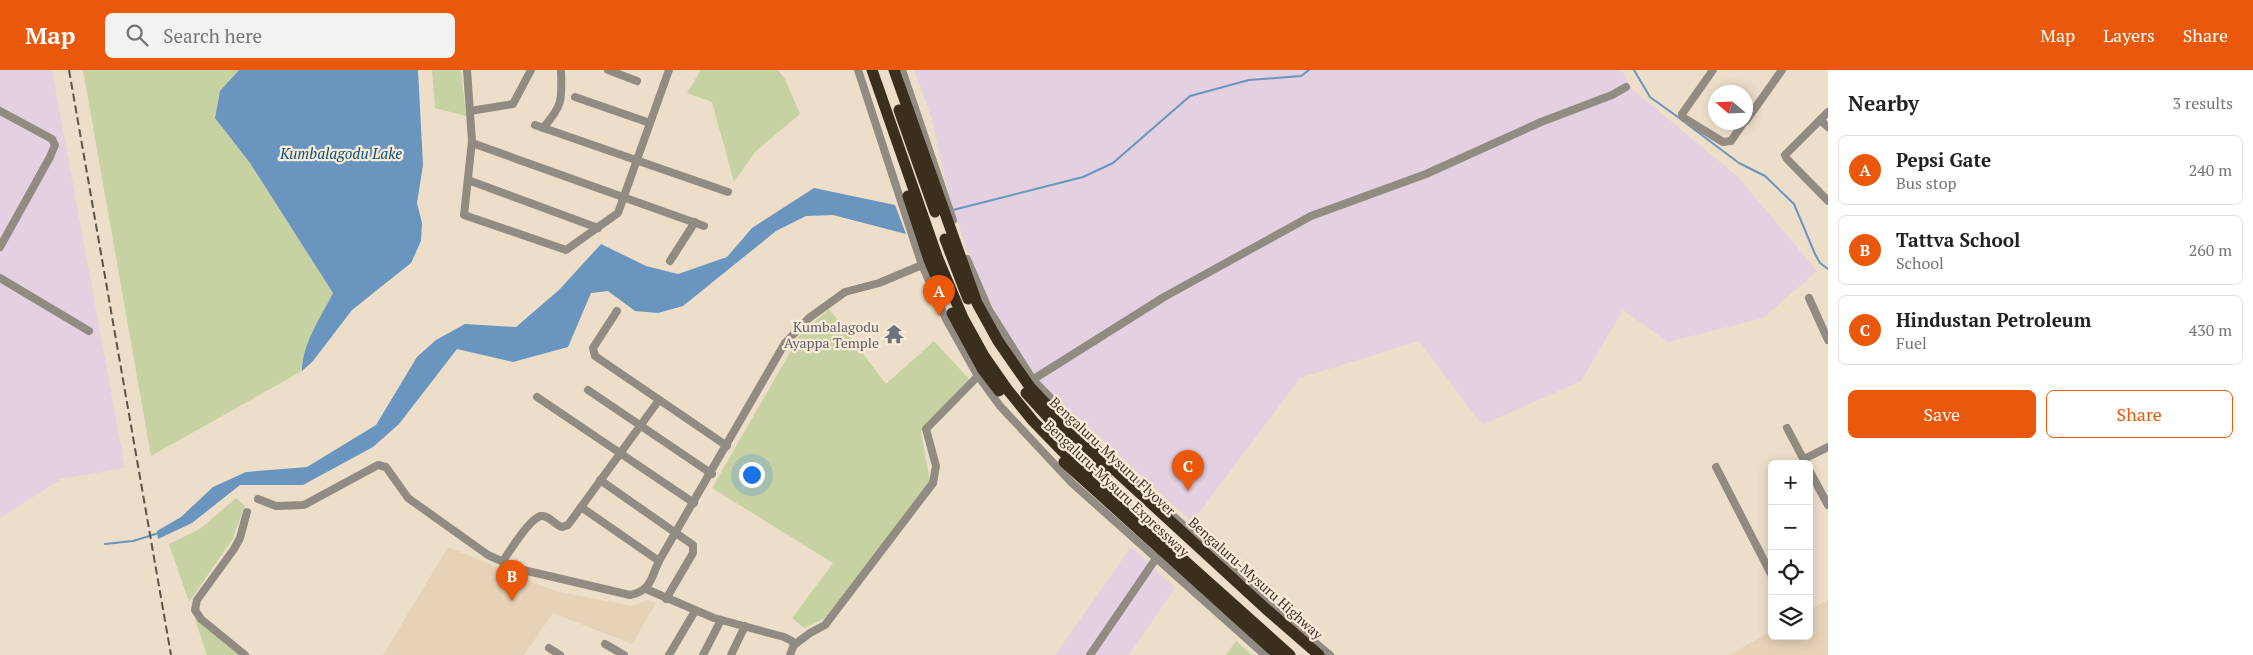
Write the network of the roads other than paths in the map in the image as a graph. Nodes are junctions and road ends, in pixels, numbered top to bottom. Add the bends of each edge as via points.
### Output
1 (467, 70) edge
2 (477, 70) edge
3 (531, 70) edge
4 (561, 70) edge
5 (608, 70) edge
6 (669, 70) edge
7 (858, 70) edge
8 (865, 70) edge
9 (872, 70) edge
10 (886, 70) edge
11 (894, 70) edge
12 (902, 70) edge
13 (1713, 70) edge
14 (1782, 70) edge
15 (619, 72) edge
16 (637, 81) dead end
17 (1626, 87) dead end
18 (575, 97) dead end
19 (0, 110) edge
20 (470, 111) junction
21 (1753, 111) edge
22 (1828, 112) edge
23 (1820, 120) junction
24 (650, 123) junction
25 (535, 125) dead end
26 (1828, 127) edge
27 (543, 128) junction
28 (1739, 130) edge
29 (472, 143) junction
30 (636, 161) junction
31 (468, 180) junction
32 (728, 192) dead end
33 (624, 197) junction
34 (1828, 201) edge
35 (947, 212) junction
36 (913, 217) junction
37 (695, 222) junction
38 (704, 226) dead end
39 (598, 228) junction
40 (0, 248) edge
41 (670, 261) dead end
42 (922, 265) junction
43 (0, 278) edge
44 (1809, 298) dead end
45 (617, 311) dead end
46 (89, 331) dead end
47 (1828, 340) edge
48 (978, 376) junction
49 (1030, 381) junction
50 (588, 390) dead end
51 (537, 397) dead end
52 (659, 400) junction
53 (640, 425) junction
54 (1787, 428) dead end
55 (727, 446) junction
56 (1828, 447) edge
57 (620, 453) junction
58 (1804, 460) edge
59 (1808, 460) edge
60 (1716, 467) dead end
61 (712, 474) junction
62 (1813, 478) edge
63 (600, 480) junction
64 (258, 499) dead end
65 (694, 503) junction
66 (1828, 506) edge
67 (581, 507) junction
68 (247, 512) dead end
69 (676, 533) junction
70 (1157, 557) junction
71 (503, 561) junction
72 (659, 561) junction
73 (1768, 568) edge
74 (646, 590) junction
75 (666, 599) junction
76 (695, 610) junction
77 (721, 620) junction
78 (745, 626) junction
79 (605, 644) dead end
80 (794, 645) junction
81 (549, 648) dead end
82 (245, 655) edge
83 (560, 655) edge
84 (624, 655) edge
85 (669, 655) edge
86 (704, 655) edge
87 (731, 655) edge
88 (790, 655) edge
89 (1090, 655) edge
90 (1266, 655) edge
91 (1278, 655) edge
92 (1290, 655) edge
93 (1310, 655) edge
94 (1319, 655) edge
95 (1330, 655) edge

1 - 2 street
1 - 20 street
3 - 20 street via 513,104
4 - 27 street via 562,100
5 - 15 street
6 - 24 street
7 - 36 street, Bengaluru-Mysuru Expressway
8 - 36 highway, Bengaluru-Mysuru Expressway
9 - 36 highway, Bengaluru-Mysuru Expressway
10 - 93 highway, Bengaluru-Mysuru Flyover via 957,274 984,331 1018,382 1071,441
11 - 35 highway, Bengaluru-Mysuru Highway
12 - 35 street
13 - 28 street via 1682,114 1723,142 1731,141
14 - 21 street
15 - 16 street
17 - 49 street via 1426,174 1311,216 1164,297
18 - 24 street
19 - 40 street via 52,139 55,145
20 - 29 street
22 - 23 street
23 - 26 street
23 - 34 street via 1785,155
24 - 30 street
25 - 27 street
27 - 30 street
29 - 31 street
29 - 33 street
30 - 32 street
30 - 33 street
31 - 39 street
31 - 39 street via 464,215 566,250
33 - 37 street
33 - 39 street via 618,213
35 - 49 highway, Bengaluru-Mysuru Highway via 977,303 998,341
36 - 42 street, Bengaluru-Mysuru Expressway
36 - 91 highway, Bengaluru-Mysuru Expressway via 963,335 983,370 1016,413 1091,489
36 - 92 highway, Bengaluru-Mysuru Flyover via 963,318 995,373 1020,406 1062,451
37 - 38 street
37 - 41 street
42 - 48 street, Bengaluru-Mysuru Expressway via 946,319
42 - 55 street via 879,283 845,292 799,326
43 - 46 street
44 - 47 street
45 - 52 street via 593,353
48 - 70 street, Bengaluru-Mysuru Expressway via 1000,406 1072,484
48 - 80 street via 926,429 936,466 933,483 825,625
49 - 94 highway, Bengaluru-Mysuru Highway via 1070,429
49 - 95 street via 1116,464
50 - 53 street
51 - 57 street
52 - 53 street
52 - 55 street
53 - 57 street
53 - 61 street
54 - 58 street
55 - 61 street
56 - 59 street
57 - 63 street
57 - 65 street
60 - 73 street
61 - 65 street
62 - 66 street
63 - 67 street
63 - 69 street
64 - 71 street via 276,506 304,505 378,465 386,467 408,498 479,549
65 - 69 street
67 - 71 street via 565,527 558,526 547,517 538,518 519,536
67 - 72 street
68 - 82 street via 240,538 197,600 195,610 201,620
69 - 72 street
69 - 75 street via 694,548
70 - 89 street
70 - 90 street, Bengaluru-Mysuru Expressway
71 - 74 street via 519,569 619,593 630,595
72 - 74 street
74 - 75 street
75 - 76 street
76 - 77 street
76 - 85 street
77 - 78 street
77 - 86 street
78 - 80 street via 784,637
78 - 87 street
79 - 84 street
80 - 88 street
81 - 83 street

